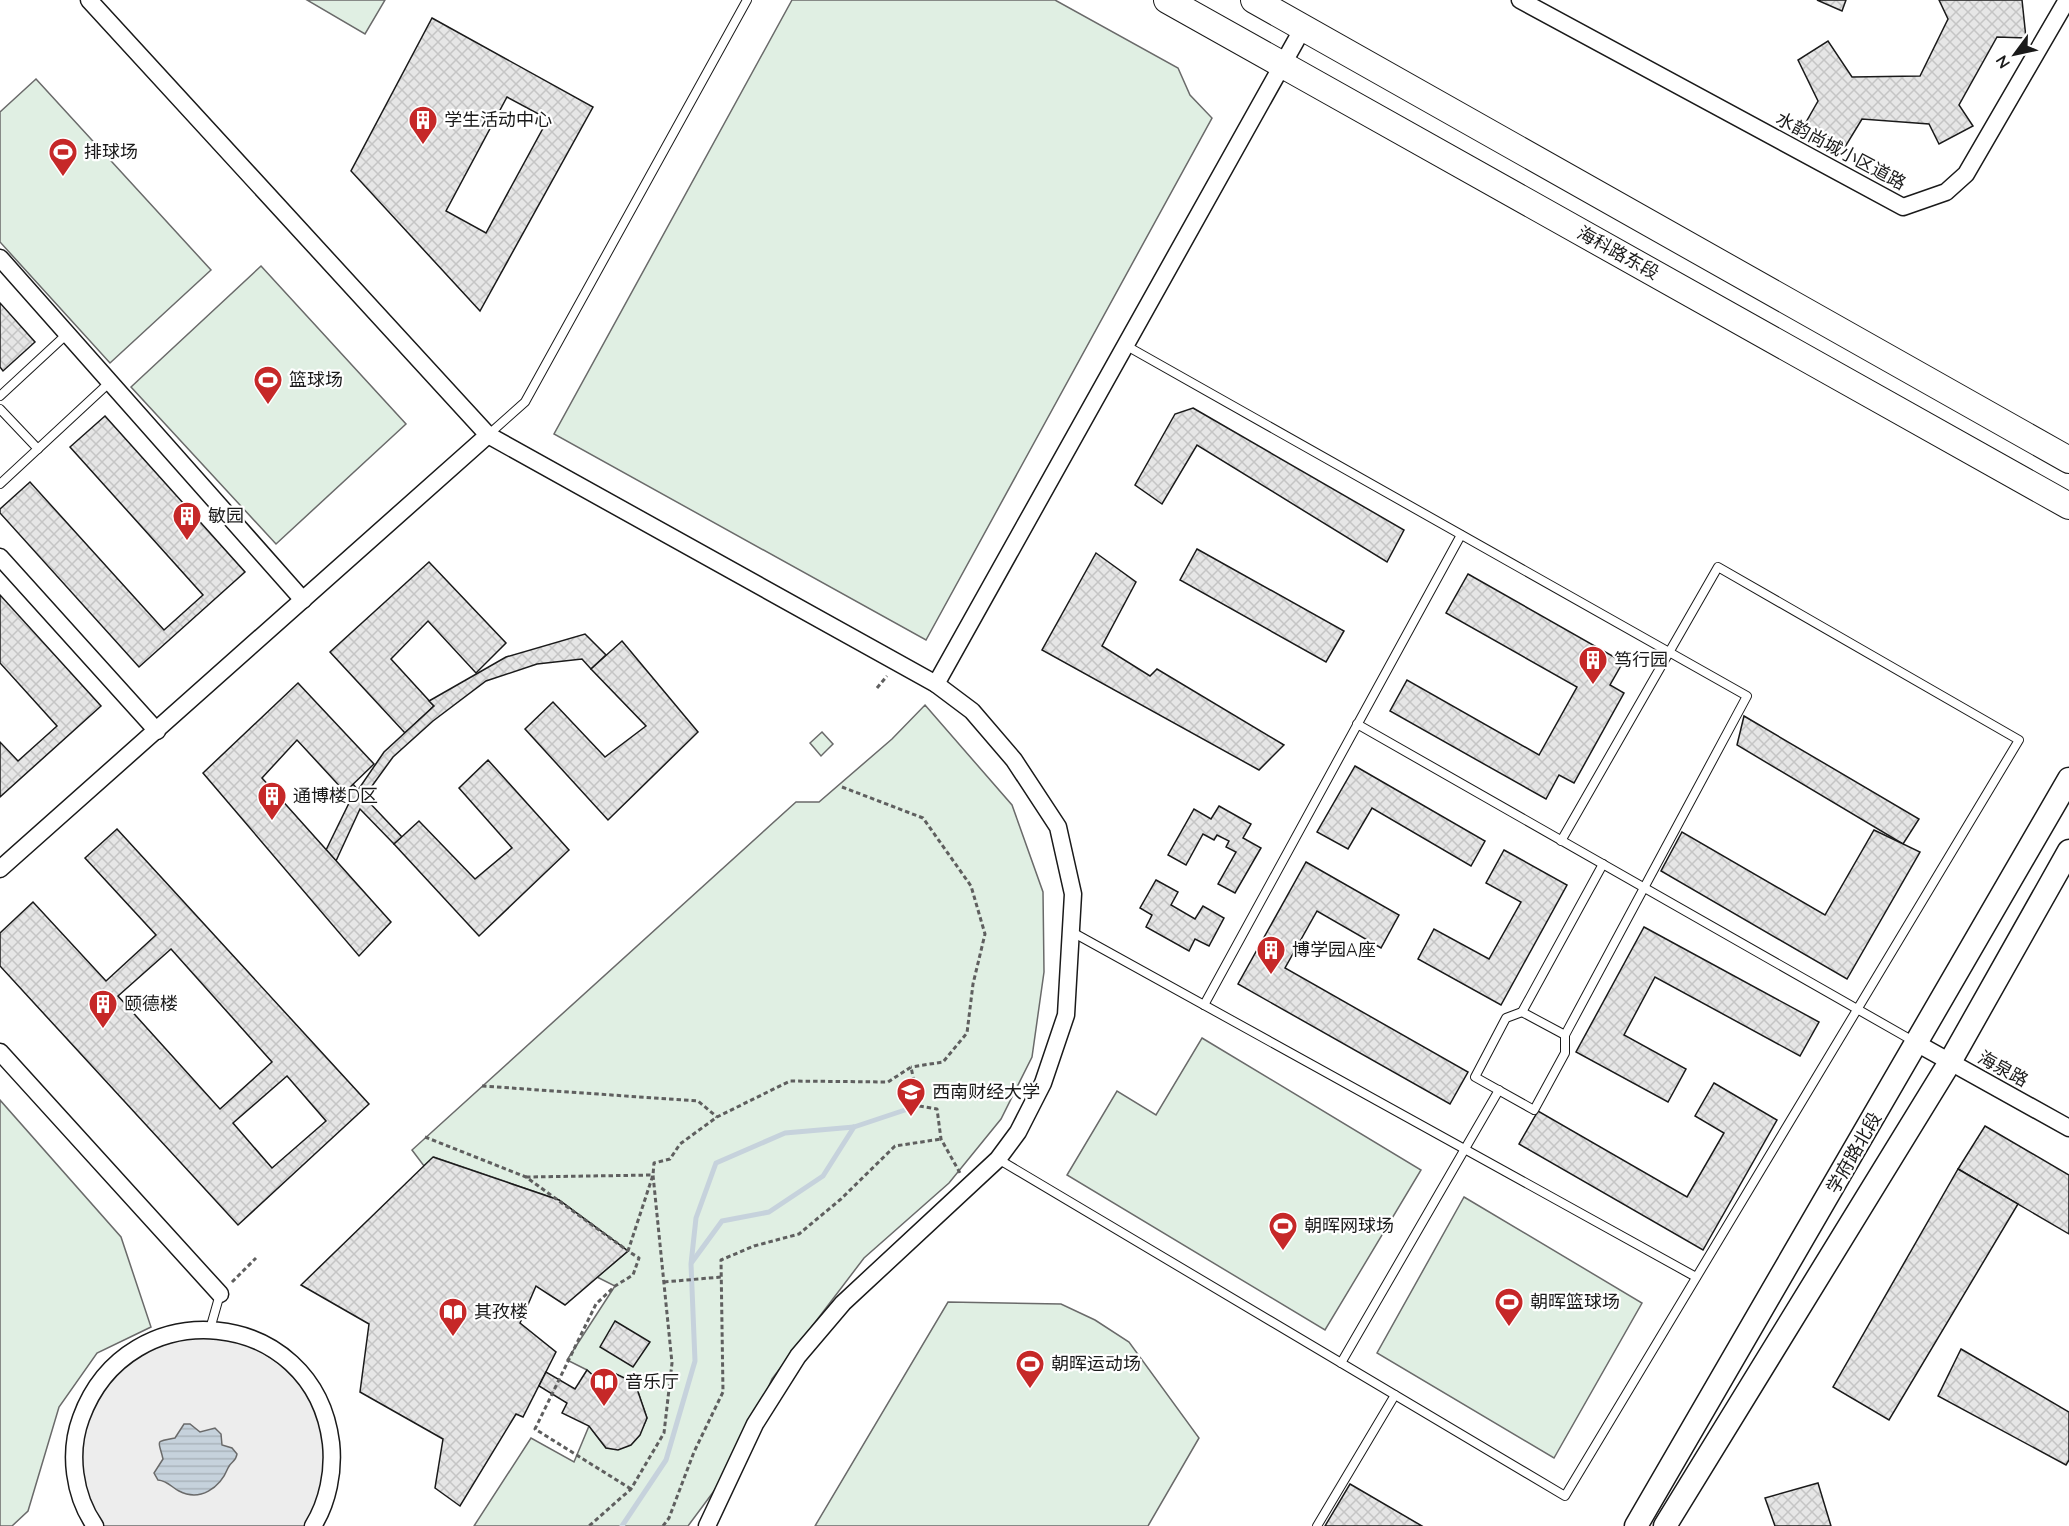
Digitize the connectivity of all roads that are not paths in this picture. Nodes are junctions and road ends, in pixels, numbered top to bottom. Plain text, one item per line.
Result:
1 (89, 0) edge
2 (747, 0) edge
3 (1167, 0) edge
4 (1254, 0) edge
5 (1520, 0) edge
6 (2067, 0) edge
7 (1303, 28) junction
8 (1282, 65) junction
9 (0, 258) edge
10 (67, 334) junction
11 (1125, 344) junction
12 (110, 382) junction
13 (0, 396) edge
14 (0, 409) edge
15 (488, 435) junction
16 (38, 449) junction
17 (2069, 460) edge
18 (0, 484) edge
19 (2069, 506) edge
20 (1461, 535) junction
21 (0, 557) edge
22 (303, 600) junction
23 (1669, 652) junction
24 (936, 684) junction
25 (1358, 724) junction
26 (157, 730) junction
27 (2069, 779) edge
28 (1562, 841) junction
29 (2069, 851) edge
30 (1603, 864) junction
31 (0, 869) edge
32 (1644, 888) junction
33 (1072, 933) junction
34 (1204, 1005) junction
35 (1857, 1009) junction
36 (1522, 1012) junction
37 (1565, 1035) junction
38 (1918, 1044) junction
39 (0, 1052) edge
40 (1950, 1062) junction
41 (1499, 1090) junction
42 (2069, 1128) edge
43 (1465, 1150) junction
44 (998, 1159) junction
45 (1696, 1277) junction
46 (220, 1294) joint
47 (210, 1329) junction
48 (1341, 1363) junction
49 (1395, 1395) junction
50 (318, 1524) edge
51 (95, 1526) edge
52 (707, 1526) edge
53 (1317, 1526) edge
54 (1636, 1526) edge
55 (1665, 1526) edge

1 - 15 street
2 - 15 lane
3 - 8 main road, 海科路东段
4 - 7 main road
5 - 6 street, 水韵尚城小区道路
7 - 8 street
7 - 17 main road
8 - 11 street
8 - 19 main road, 海科路东段
9 - 10 street
10 - 12 street
10 - 13 lane
11 - 20 lane
11 - 24 street
12 - 16 lane
12 - 22 street
14 - 16 lane
15 - 22 street
15 - 24 street
16 - 18 lane
20 - 23 lane
20 - 25 lane
21 - 26 street
22 - 26 street
23 - 28 lane
23 - 32 lane
23 - 35 lane
24 - 33 street
25 - 28 lane
25 - 34 lane
26 - 31 street
27 - 38 main road, 学府路北段
28 - 30 lane
29 - 40 main road, 学府路北段
30 - 32 lane
30 - 36 lane
32 - 35 lane
32 - 37 lane
33 - 34 lane
33 - 44 street
34 - 43 lane
35 - 38 lane
35 - 45 lane
36 - 37 lane
36 - 41 lane
37 - 41 lane
38 - 40 street, 海泉路
38 - 54 main road, 学府路北段
39 - 46 street
40 - 42 street, 海泉路
40 - 55 main road, 学府路北段
41 - 43 lane
43 - 45 lane
43 - 48 lane
44 - 48 lane
44 - 52 street
45 - 49 lane
46 - 47 lane
47 - 50 street
47 - 51 street
48 - 49 lane
49 - 53 lane

